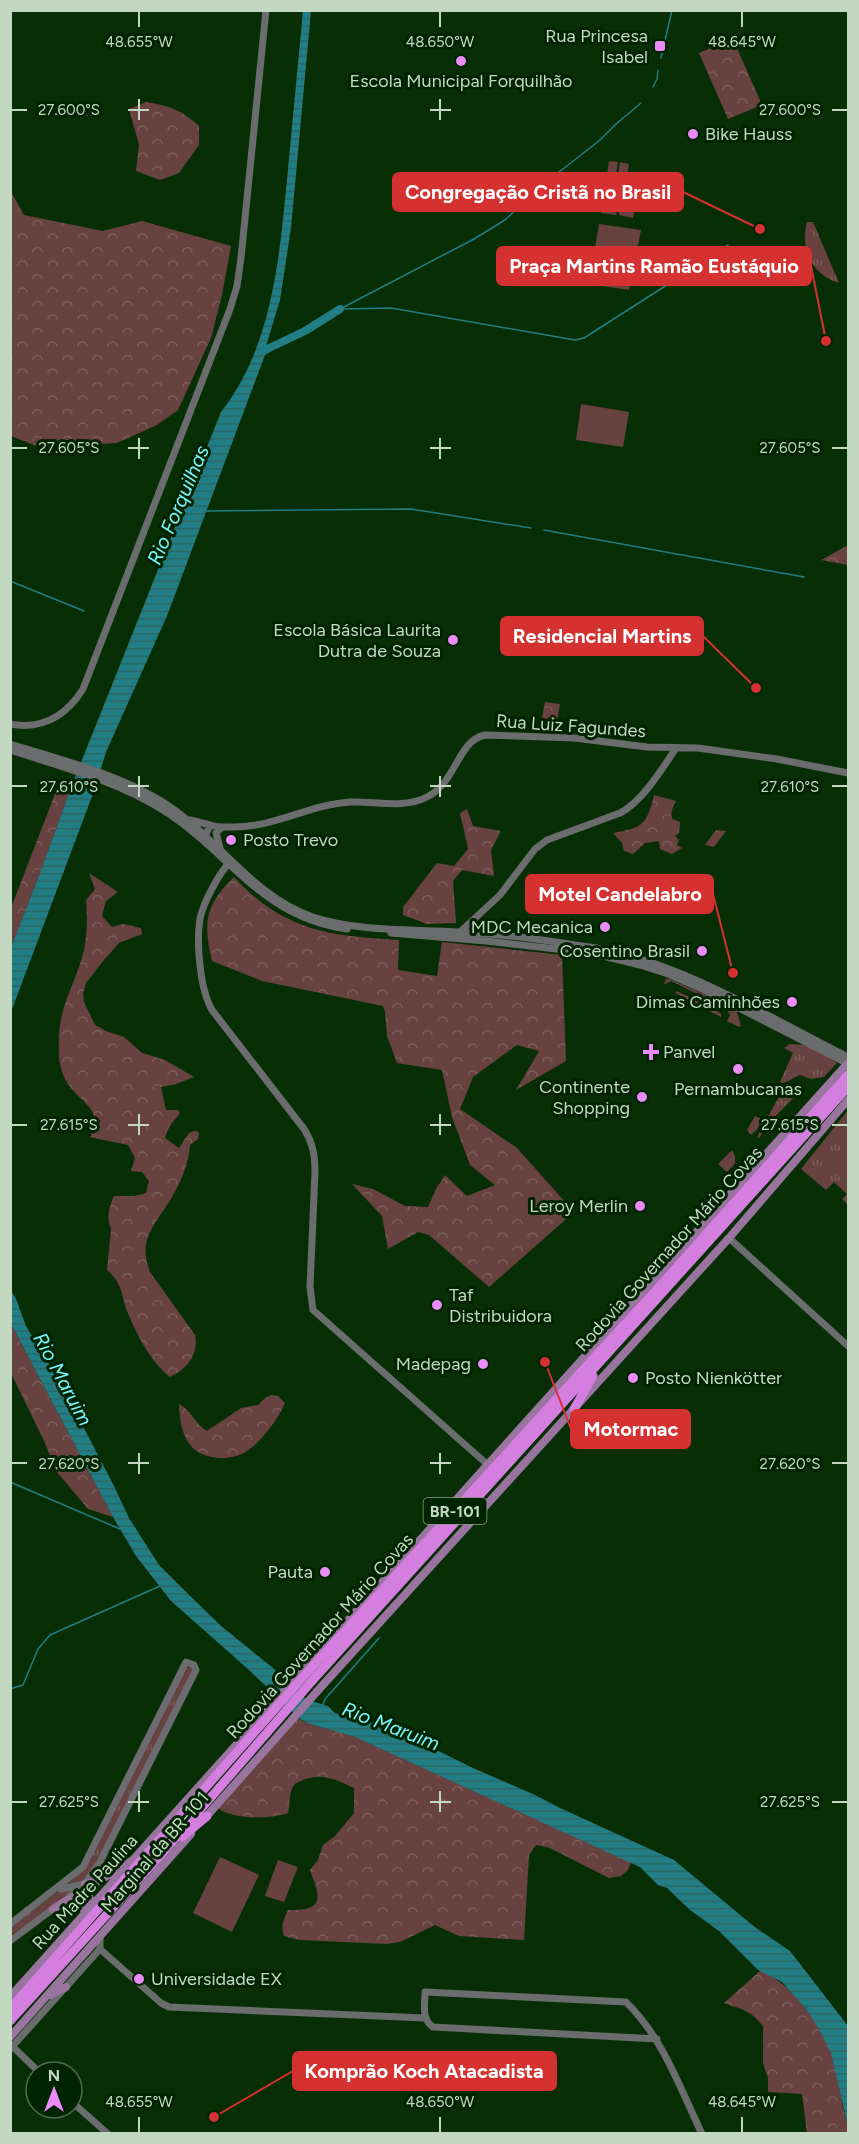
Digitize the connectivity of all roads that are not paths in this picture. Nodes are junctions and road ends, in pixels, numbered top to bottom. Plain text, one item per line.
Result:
1 (266, 10) edge
2 (10, 724) edge
3 (10, 744) edge
4 (676, 748) junction
5 (10, 750) edge
6 (69, 766) junction
7 (849, 772) edge
8 (109, 781) junction
9 (184, 817) junction
10 (216, 828) junction
11 (204, 838) junction
12 (223, 853) junction
13 (229, 862) junction
14 (460, 932) junction
15 (849, 1057) edge
16 (848, 1063) edge
17 (849, 1075) edge
18 (849, 1087) edge
19 (849, 1100) edge
20 (771, 1149) junction
21 (785, 1152) junction
22 (774, 1165) junction
23 (790, 1166) junction
24 (729, 1238) junction
25 (604, 1345) junction
26 (849, 1346) edge
27 (599, 1363) junction
28 (567, 1378) junction
29 (574, 1409) junction
30 (488, 1465) junction
31 (305, 1677) junction
32 (278, 1707) junction
33 (179, 1809) joint
34 (207, 1815) junction
35 (143, 1855) junction
36 (160, 1856) junction
37 (100, 1862) junction
38 (116, 1870) junction
39 (85, 1884) junction
40 (50, 1894) junction
41 (53, 1909) junction
42 (10, 1924) edge
43 (68, 1933) junction
44 (100, 1936) junction
45 (10, 1941) edge
46 (100, 1949) junction
47 (66, 1987) junction
48 (11, 1997) edge
49 (45, 1999) junction
50 (10, 2009) edge
51 (425, 2018) junction
52 (10, 2020) edge
53 (12, 2034) edge
54 (657, 2039) junction
55 (11, 2048) edge
56 (25, 2060) edge
57 (84, 2112) edge
58 (108, 2133) edge
59 (702, 2133) edge

1 - 2 main road
3 - 6 main road
4 - 7 main road, Rua Luiz Fagundes
4 - 10 main road, Rua Luiz Fagundes
4 - 14 main road
5 - 6 main road
6 - 8 main road
8 - 9 main road
8 - 11 main road
9 - 10 main road
9 - 11 main road
10 - 11 main road
10 - 12 main road
11 - 12 main road
11 - 13 main road
12 - 13 main road
13 - 14 main road
13 - 16 main road
13 - 30 main road
14 - 15 main road
16 - 20 main road
17 - 21 highway, Rodovia Governador Mário Covas / BR-101
18 - 21 highway, Rodovia Governador Mário Covas / BR-101
19 - 23 main road, Marginal da BR-101
20 - 23 main road
20 - 28 main road
21 - 22 highway, Rodovia Governador Mário Covas / BR-101
22 - 25 highway, Rodovia Governador Mário Covas / BR-101
22 - 27 highway, Rodovia Governador Mário Covas / BR-101
23 - 24 main road, Marginal da BR-101
24 - 26 main road
24 - 29 main road, Marginal da BR-101
25 - 28 highway
25 - 31 highway, Rodovia Governador Mário Covas / BR-101
27 - 29 highway
27 - 31 highway, Rodovia Governador Mário Covas / BR-101
28 - 30 main road
29 - 34 main road, Marginal da BR-101
30 - 31 main road
31 - 32 highway, Rodovia Governador Mário Covas / BR-101
32 - 33 main road
32 - 35 highway, Rodovia Governador Mário Covas / BR-101
32 - 36 highway, Rodovia Governador Mário Covas / BR-101
33 - 35 highway
34 - 36 highway
34 - 44 main road, Marginal da BR-101
35 - 38 main road
35 - 43 main road, Rua Madre Paulina
35 - 50 highway, Rodovia Governador Mário Covas / BR-101
36 - 52 highway, Rodovia Governador Mário Covas / BR-101
37 - 38 main road
37 - 39 main road
37 - 40 main road
38 - 39 main road
39 - 40 main road
39 - 41 main road
40 - 42 main road
41 - 43 main road
41 - 45 main road
43 - 48 main road, Rua Madre Paulina
44 - 46 main road
44 - 49 main road, Marginal da BR-101
46 - 47 main road
46 - 51 main road
47 - 49 main road
47 - 55 main road
49 - 53 main road, Marginal da BR-101
51 - 54 main road
51 - 54 main road
54 - 59 main road
55 - 56 main road
57 - 58 main road

